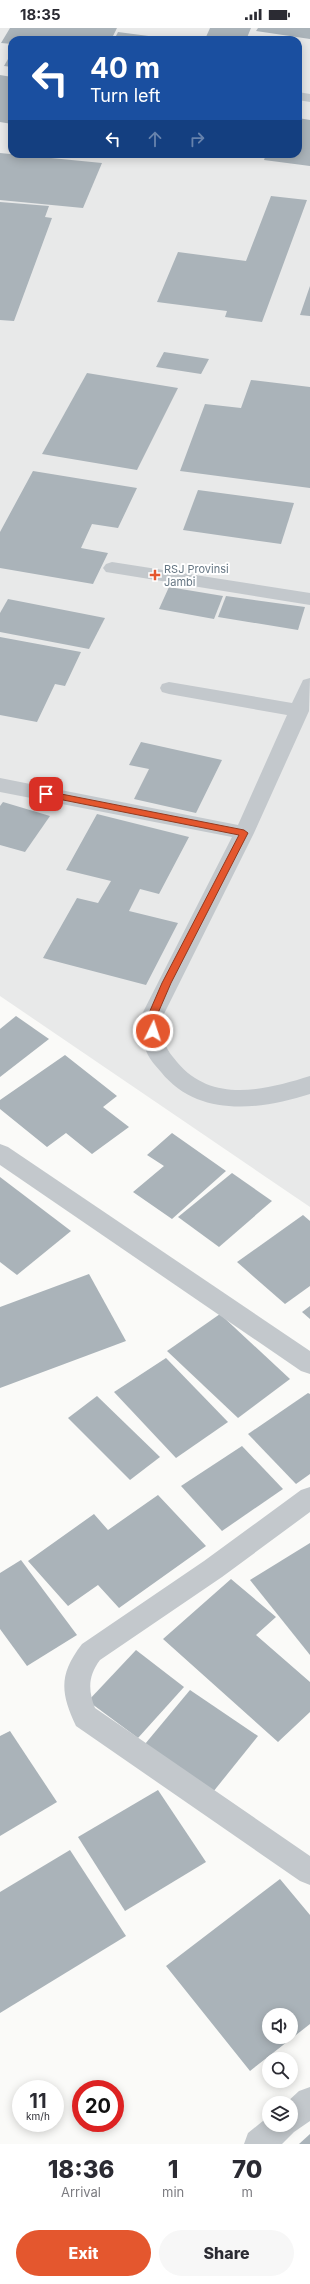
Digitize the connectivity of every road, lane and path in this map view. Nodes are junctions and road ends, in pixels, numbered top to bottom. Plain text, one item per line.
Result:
1 (112, 568) dead end
2 (310, 599) edge
3 (310, 684) edge
4 (169, 688) dead end
5 (299, 710) junction
6 (0, 785) edge
7 (244, 833) junction
8 (310, 1084) edge
9 (0, 1153) edge
10 (310, 1364) edge
11 (310, 1498) edge
12 (310, 1872) edge
13 (310, 2102) edge
14 (298, 2112) edge
15 (274, 2132) edge
16 (259, 2144) edge

1 - 2 street
3 - 5 street
4 - 5 street
5 - 7 street
6 - 7 street
7 - 8 street
9 - 10 street
11 - 12 street
13 - 14 street
15 - 16 street

